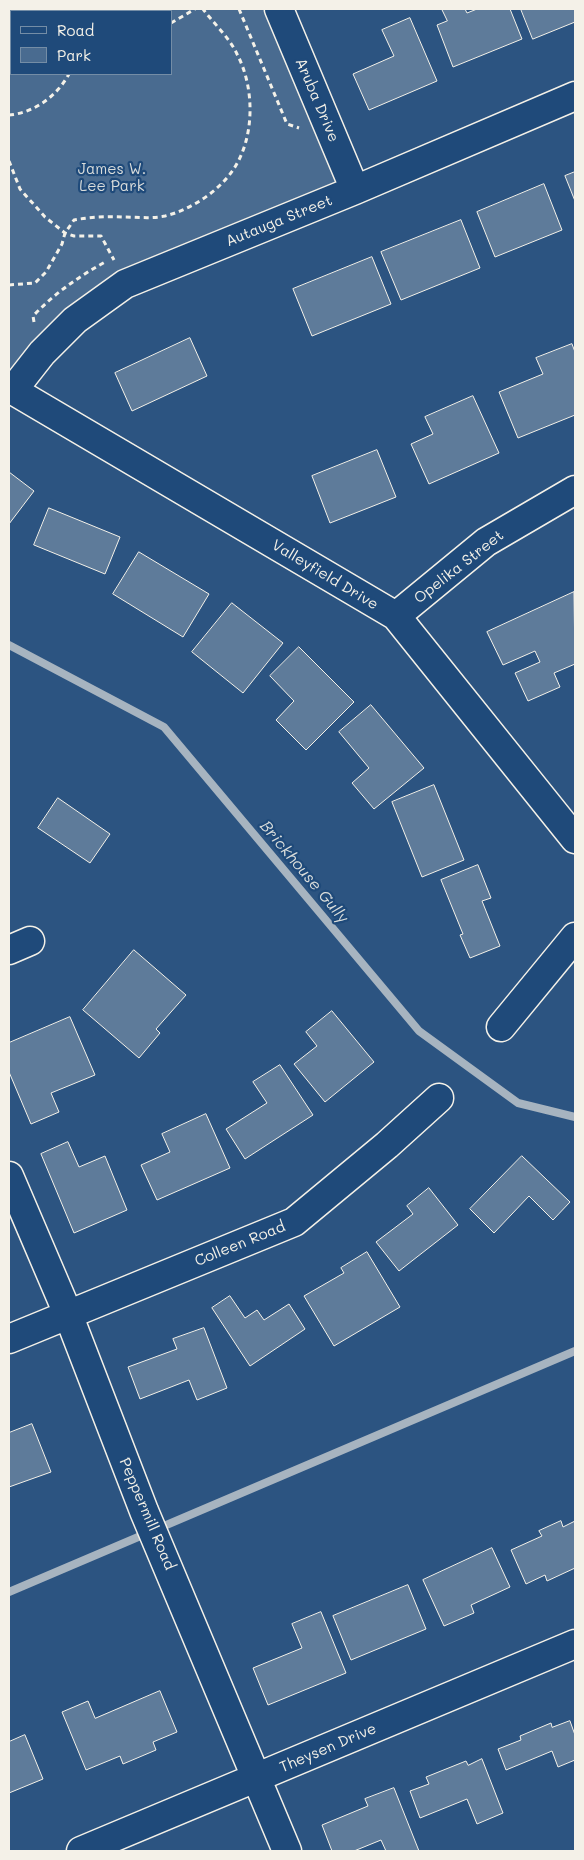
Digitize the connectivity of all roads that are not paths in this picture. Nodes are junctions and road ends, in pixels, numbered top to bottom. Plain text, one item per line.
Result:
1 (279, 9) edge
2 (575, 96) edge
3 (355, 190) junction
4 (11, 389) edge
5 (575, 490) edge
6 (396, 616) junction
7 (575, 839) edge
8 (575, 937) edge
9 (501, 1027) dead end
10 (439, 1098) dead end
11 (9, 1176) edge
12 (68, 1314) junction
13 (9, 1339) edge
14 (575, 1644) edge
15 (256, 1778) junction
16 (81, 1851) edge
17 (287, 1851) edge

1 - 3 street, Aruba Drive
2 - 3 street, Autauga Street
3 - 4 street, Autauga Street
4 - 6 street, Valleyfield Drive
5 - 6 street, Opelika Street
6 - 7 street, Valleyfield Drive
8 - 9 street
10 - 12 street, Colleen Road
11 - 12 street, Peppermill Road
12 - 13 street, Colleen Road
12 - 15 street, Peppermill Road
14 - 15 street, Theysen Drive
15 - 16 street, Theysen Drive
15 - 17 street, Peppermill Road

